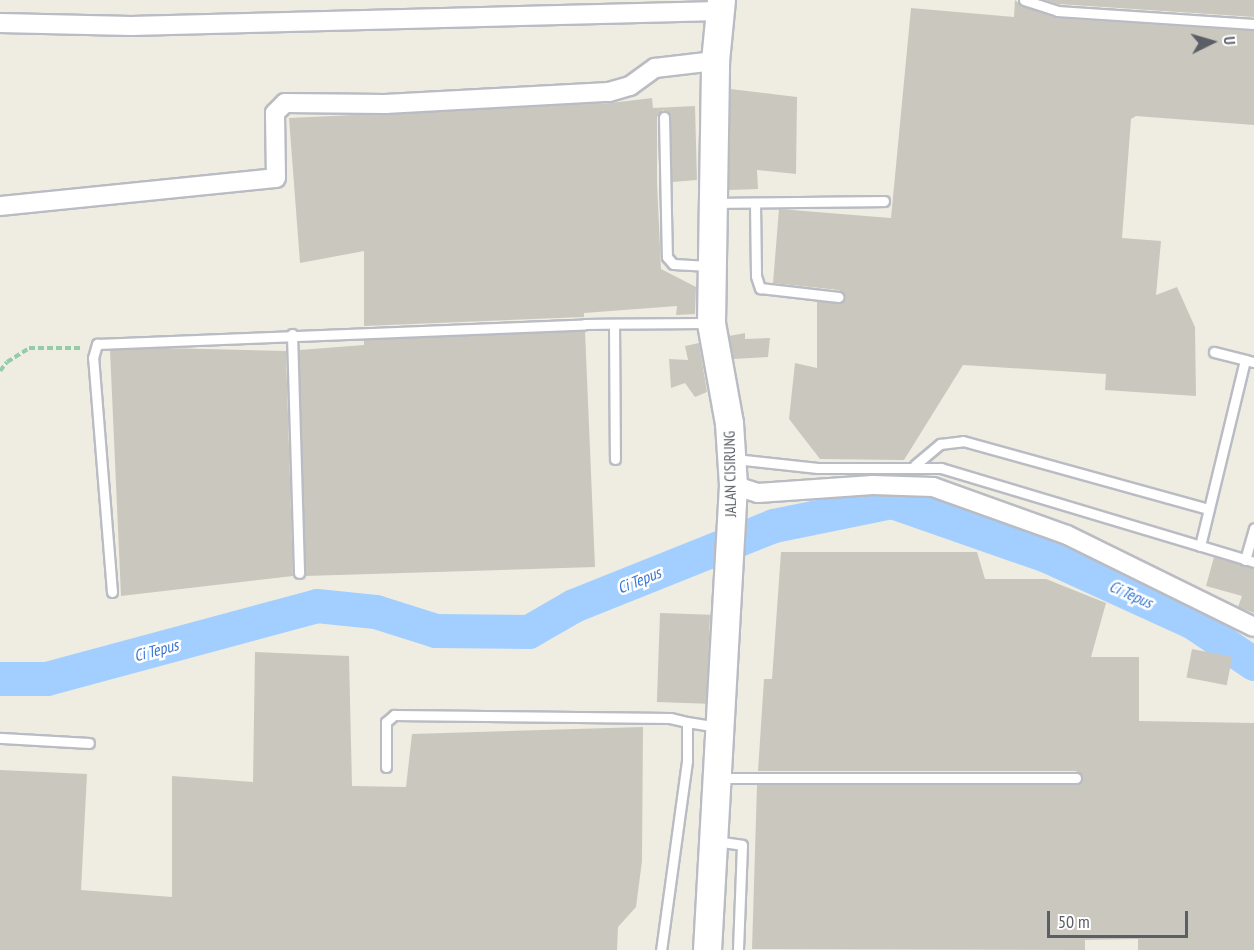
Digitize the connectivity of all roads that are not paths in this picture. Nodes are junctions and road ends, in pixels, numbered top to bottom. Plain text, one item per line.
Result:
1 (1024, 0) edge
2 (721, 6) edge
3 (0, 23) edge
4 (1254, 24) edge
5 (715, 61) junction
6 (664, 117) dead end
7 (884, 201) dead end
8 (754, 203) junction
9 (711, 204) junction
10 (0, 206) edge
11 (709, 266) junction
12 (838, 297) dead end
13 (711, 323) junction
14 (614, 324) junction
15 (292, 334) junction
16 (1214, 352) dead end
17 (1250, 361) edge
18 (615, 459) dead end
19 (915, 465) junction
20 (732, 484) junction
21 (1209, 509) junction
22 (1254, 528) edge
23 (1200, 546) junction
24 (1250, 561) edge
25 (299, 573) dead end
26 (112, 592) dead end
27 (1254, 627) edge
28 (687, 722) junction
29 (720, 728) junction
30 (0, 738) edge
31 (89, 743) dead end
32 (386, 767) dead end
33 (719, 778) junction
34 (1076, 778) dead end
35 (715, 841) junction
36 (661, 950) edge
37 (707, 950) edge
38 (738, 950) edge

1 - 4 lane
2 - 3 street
2 - 5 main road, JALAN CISIRUNG
5 - 9 main road, JALAN CISIRUNG
5 - 10 street
6 - 11 lane
7 - 8 lane
8 - 9 lane
8 - 12 lane
9 - 11 main road, JALAN CISIRUNG
11 - 13 main road, JALAN CISIRUNG
13 - 14 lane
13 - 20 main road, JALAN CISIRUNG
14 - 15 lane
14 - 18 lane
15 - 25 lane
15 - 26 lane
16 - 17 lane
17 - 21 lane
19 - 20 lane
19 - 21 lane
19 - 23 lane
20 - 27 street
20 - 29 main road, JALAN CISIRUNG
21 - 23 lane
22 - 24 lane
23 - 24 lane
28 - 29 lane
28 - 32 lane
28 - 36 lane
29 - 33 main road, JALAN CISIRUNG
30 - 31 lane
33 - 34 lane
33 - 35 main road, JALAN CISIRUNG
35 - 37 main road, JALAN CISIRUNG
35 - 38 lane

